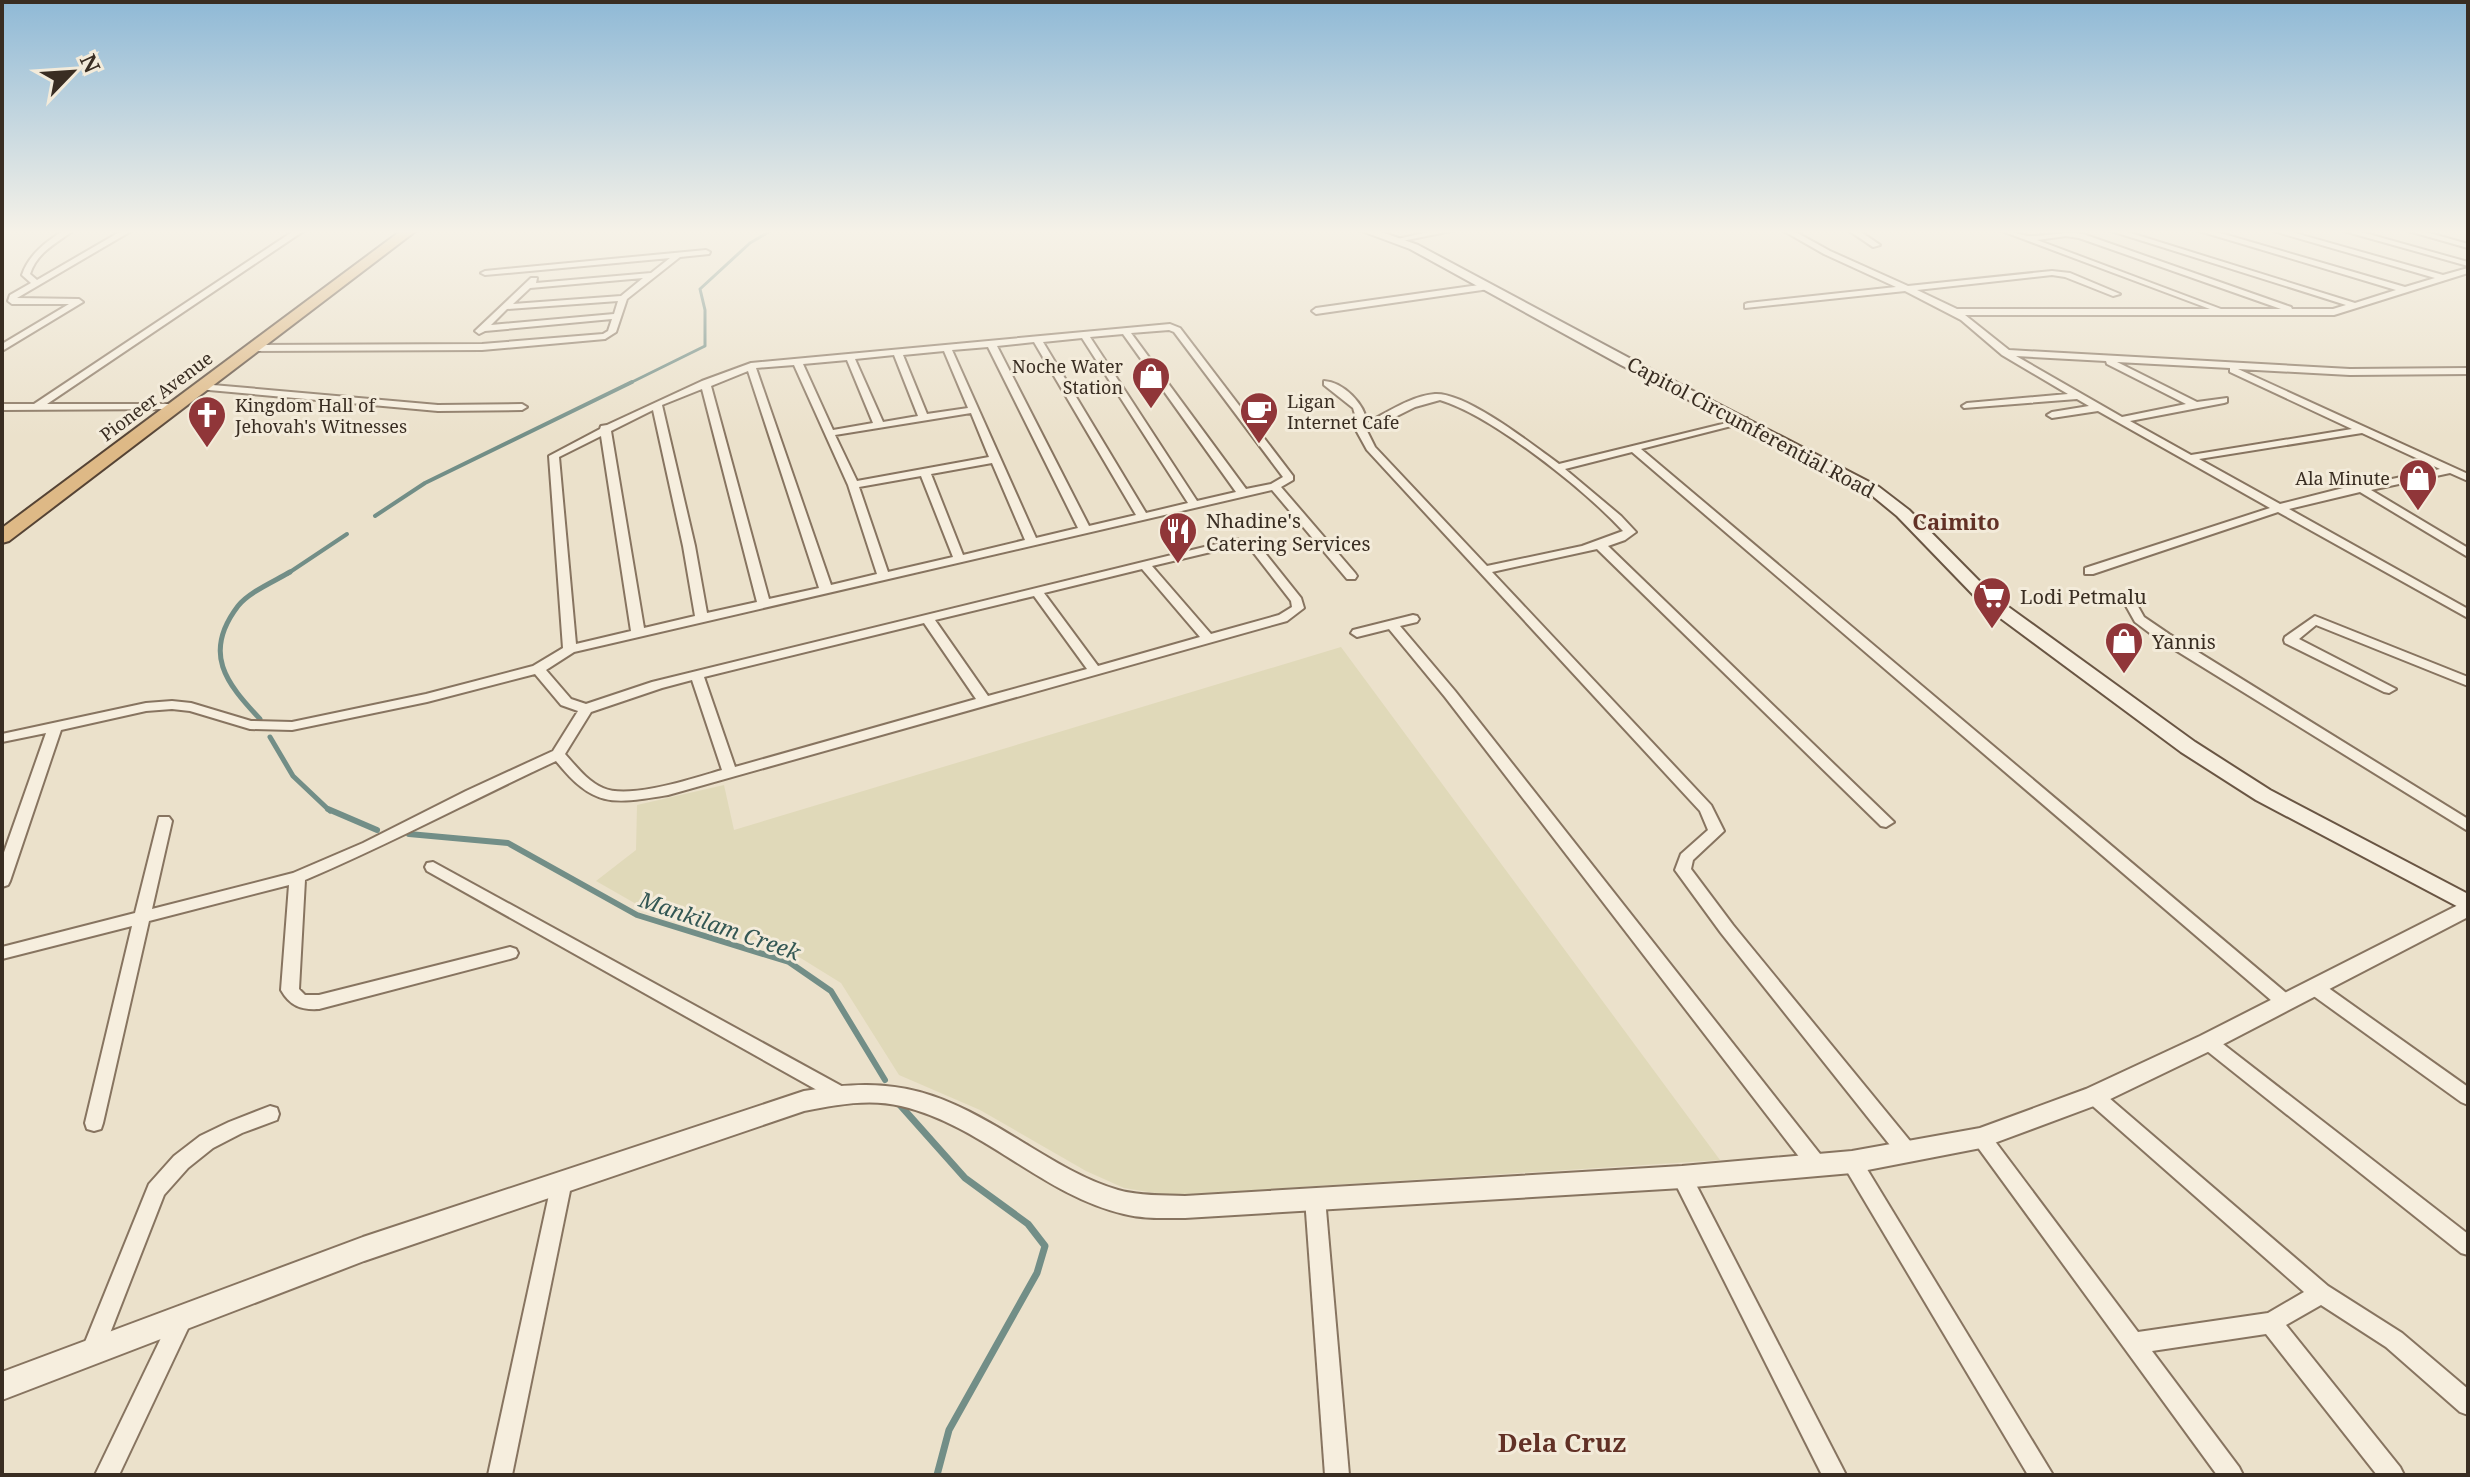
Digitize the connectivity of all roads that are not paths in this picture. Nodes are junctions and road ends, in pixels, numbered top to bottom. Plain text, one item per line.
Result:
1 (623, 298) edge
2 (13, 299) edge
3 (198, 299) edge
4 (318, 299) edge
5 (513, 299) edge
6 (611, 299) edge
7 (1402, 299) edge
8 (1508, 299) edge
9 (1824, 299) edge
10 (1927, 299) edge
11 (2189, 299) edge
12 (2260, 299) edge
13 (2334, 299) edge
14 (2377, 299) edge
15 (1748, 306) dead end
16 (2357, 306) junction
17 (504, 307) junction
18 (1316, 311) dead end
19 (1955, 312) junction
20 (2228, 313) junction
21 (2300, 313) junction
22 (618, 316) junction
23 (483, 328) junction
24 (1125, 331) junction
25 (1084, 334) junction
26 (1037, 339) junction
27 (991, 343) junction
28 (462, 346) junction
29 (2, 348) edge
30 (252, 348) junction
31 (947, 348) junction
32 (897, 352) junction
33 (2004, 353) junction
34 (850, 357) junction
35 (2104, 359) junction
36 (797, 362) junction
37 (751, 366) junction
38 (2225, 366) junction
39 (2468, 371) edge
40 (705, 383) junction
41 (1327, 383) dead end
42 (201, 387) junction
43 (2078, 396) junction
44 (2224, 400) dead end
45 (657, 404) junction
46 (2195, 405) junction
47 (1967, 406) dead end
48 (2, 407) edge
49 (36, 407) junction
50 (175, 407) junction
51 (522, 407) dead end
52 (2097, 408) junction
53 (972, 410) junction
54 (2052, 415) dead end
55 (924, 418) junction
56 (1743, 420) junction
57 (2120, 420) junction
58 (879, 425) junction
59 (605, 428) junction
60 (1361, 430) junction
61 (2362, 430) junction
62 (831, 433) junction
63 (1636, 450) junction
64 (2189, 458) junction
65 (995, 459) junction
66 (1557, 468) junction
67 (2451, 470) junction
68 (925, 472) junction
69 (2468, 478) edge
70 (853, 485) junction
71 (1275, 486) junction
72 (2359, 487) junction
73 (1243, 493) junction
74 (1194, 504) junction
75 (2280, 507) junction
76 (1142, 516) junction
77 (10, 526) edge
78 (1085, 530) junction
79 (2, 537) edge
80 (1032, 542) junction
81 (1599, 544) junction
82 (2468, 553) edge
83 (959, 558) junction
84 (1144, 564) junction
85 (1482, 570) junction
86 (2089, 571) dead end
87 (883, 575) junction
88 (1351, 576) dead end
89 (826, 589) junction
90 (1036, 590) junction
91 (2127, 597) dead end
92 (764, 604) junction
93 (2468, 614) edge
94 (926, 617) junction
95 (702, 618) junction
96 (1413, 619) dead end
97 (1392, 624) junction
98 (638, 633) junction
99 (1357, 633) dead end
100 (1208, 639) junction
101 (570, 649) junction
102 (538, 669) junction
103 (1095, 671) junction
104 (697, 675) junction
105 (2468, 682) edge
106 (2389, 689) dead end
107 (985, 702) junction
108 (586, 709) junction
109 (55, 726) junction
110 (2, 738) edge
111 (558, 754) junction
112 (730, 773) junction
113 (164, 821) dead end
114 (1886, 822) dead end
115 (2468, 826) edge
116 (433, 867) dead end
117 (297, 877) junction
118 (2, 881) edge
119 (2468, 906) edge
120 (144, 917) junction
121 (2, 953) edge
122 (510, 953) dead end
123 (2314, 987) junction
124 (2285, 1002) junction
125 (2208, 1042) junction
126 (840, 1094) junction
127 (2094, 1096) junction
128 (2468, 1097) edge
129 (270, 1114) dead end
130 (94, 1123) dead end
131 (1981, 1138) junction
132 (1908, 1153) junction
133 (1852, 1162) junction
134 (1817, 1165) junction
135 (1682, 1177) junction
136 (562, 1181) junction
137 (1315, 1198) junction
138 (2468, 1246) edge
139 (2321, 1293) junction
140 (182, 1318) junction
141 (2271, 1323) junction
142 (2135, 1343) junction
143 (92, 1352) junction
144 (2, 1386) edge
145 (2468, 1404) edge
146 (107, 1475) edge
147 (500, 1475) edge
148 (1337, 1475) edge
149 (1834, 1475) edge
150 (2041, 1475) edge
151 (2231, 1475) edge
152 (2392, 1475) edge

1 - 22 street
2 - 29 street
3 - 49 street
4 - 30 highway, Pioneer Avenue
5 - 17 street
6 - 17 street
7 - 18 street
8 - 56 main road, Capitol Circumferential Road
9 - 15 street
10 - 19 street
11 - 20 street
12 - 21 street
13 - 16 street
14 - 16 street
16 - 21 street
17 - 23 street
19 - 20 street
19 - 33 street
20 - 21 street
22 - 23 street
22 - 28 street
23 - 28 street
24 - 25 street
24 - 71 street
24 - 73 street
25 - 26 street
25 - 74 street
26 - 27 street
26 - 76 street
27 - 31 street
27 - 78 street
28 - 30 street
30 - 42 highway, Pioneer Avenue
31 - 32 street
31 - 53 street
32 - 34 street
32 - 55 street
33 - 35 street
33 - 43 street
34 - 36 street
34 - 58 street
35 - 38 street
35 - 46 street
36 - 37 street
36 - 62 street
37 - 40 street
37 - 89 street
38 - 39 street
38 - 61 street
40 - 45 street
40 - 92 street
41 - 60 street
42 - 50 highway, Pioneer Avenue
42 - 51 street
43 - 47 street
43 - 52 street
44 - 46 street
45 - 59 street
45 - 95 street
46 - 57 street
48 - 49 street
49 - 50 street
50 - 77 highway, Pioneer Avenue
52 - 54 street
52 - 57 street
53 - 55 street
53 - 65 street
55 - 58 street
56 - 63 street
56 - 119 main road, Capitol Circumferential Road
57 - 64 street
58 - 62 street
59 - 98 street
59 - 101 street
60 - 66 street
60 - 85 street
61 - 64 street
61 - 67 street
62 - 70 street
63 - 66 street
63 - 124 street
64 - 75 street
65 - 68 street
65 - 80 street
66 - 81 street
67 - 69 street
67 - 72 street
68 - 70 street
68 - 83 street
70 - 87 street
71 - 73 street
71 - 88 street
72 - 75 street
72 - 82 street
73 - 74 street
74 - 76 street
75 - 86 street
75 - 93 street
76 - 78 street
77 - 79 highway, Pioneer Avenue
78 - 80 street
80 - 83 street
81 - 85 street
81 - 114 street
83 - 87 street
84 - 90 street
84 - 100 street
84 - 100 street
85 - 132 street
87 - 89 street
89 - 92 street
90 - 94 street
90 - 103 street
91 - 115 street
92 - 95 street
94 - 104 street
94 - 107 street
95 - 98 street
96 - 97 street
97 - 99 street
97 - 134 street
98 - 101 street
100 - 103 street
101 - 102 street
102 - 108 street
102 - 109 street
103 - 107 street
104 - 108 street
104 - 112 street
105 - 106 street
107 - 112 street
108 - 111 street
109 - 110 street
109 - 118 street
111 - 112 street
111 - 117 street
113 - 120 street
116 - 126 street
117 - 120 street
117 - 122 street
119 - 123 street
120 - 121 street
120 - 130 street
123 - 124 street
123 - 128 street
124 - 125 street
125 - 127 street
125 - 138 street
126 - 136 street
126 - 137 street
127 - 131 street
127 - 139 street
129 - 143 street
131 - 132 street
131 - 142 street
132 - 133 street
133 - 134 street
133 - 150 street
134 - 135 street
135 - 137 street
135 - 149 street
136 - 140 street
136 - 147 street
137 - 148 street
139 - 141 street
139 - 145 street
140 - 143 street
140 - 146 street
141 - 142 street
141 - 152 street
142 - 151 street
143 - 144 street

